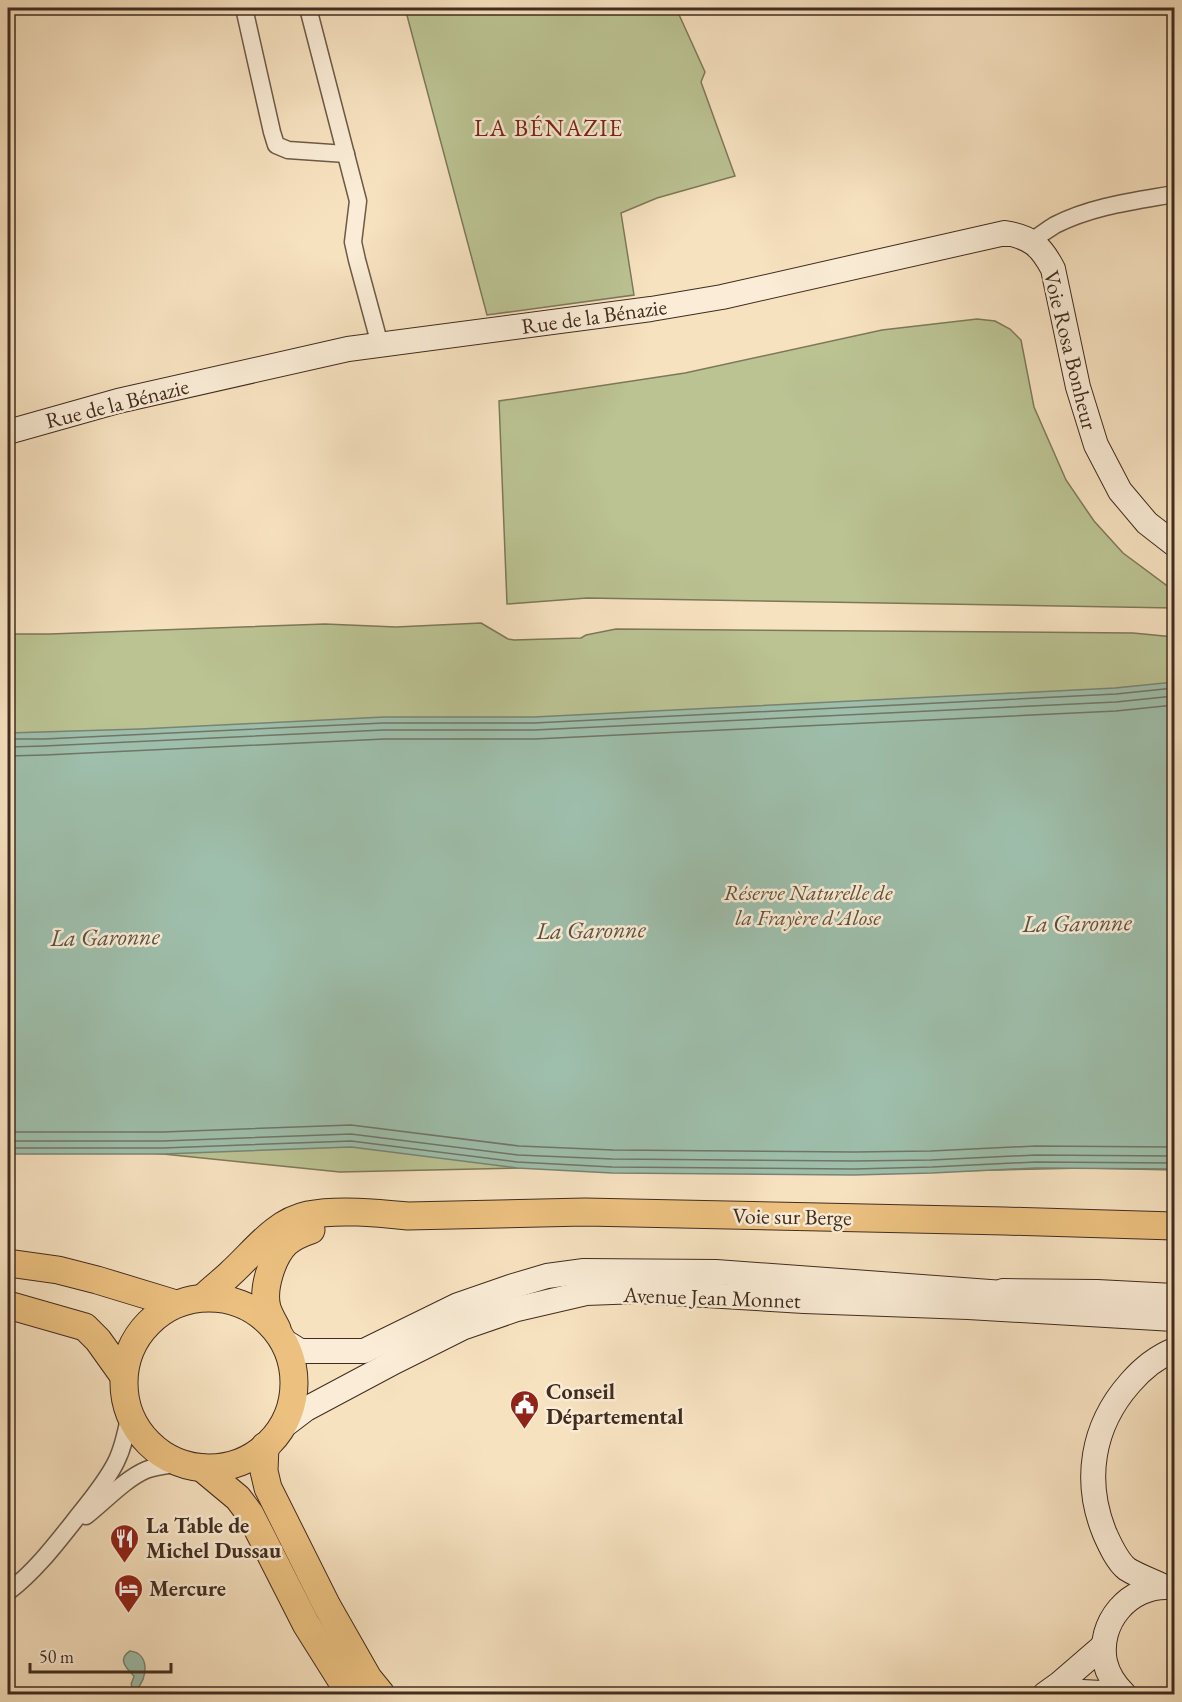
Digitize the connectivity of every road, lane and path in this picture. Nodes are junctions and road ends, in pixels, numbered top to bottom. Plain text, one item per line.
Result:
1 (244, 8) edge
2 (308, 8) edge
3 (346, 154) junction
4 (1174, 194) edge
5 (1031, 241) junction
6 (380, 345) junction
7 (8, 432) edge
8 (1174, 544) edge
9 (408, 1216) junction
10 (1174, 1226) edge
11 (8, 1263) edge
12 (985, 1291) junction
13 (1174, 1296) edge
14 (204, 1297) junction
15 (176, 1304) junction
16 (8, 1305) edge
17 (1174, 1308) edge
18 (1174, 1319) edge
19 (281, 1335) junction
20 (1174, 1350) edge
21 (123, 1375) junction
22 (129, 1418) junction
23 (273, 1437) junction
24 (193, 1465) junction
25 (62, 1536) junction
26 (1170, 1587) edge
27 (8, 1592) edge
28 (1104, 1646) junction
29 (1123, 1694) edge
30 (350, 1695) edge
31 (381, 1695) edge
32 (1045, 1695) edge
33 (1074, 1695) edge

1 - 3 street
2 - 3 street
3 - 6 street
4 - 5 street
5 - 6 main road, Rue de la Bénazie
5 - 8 main road, Voie Rosa Bonheur
6 - 7 main road, Rue de la Bénazie
9 - 10 main road, Voie sur Berge
9 - 14 main road
9 - 19 main road
11 - 15 main road
12 - 13 main road
12 - 17 main road, Avenue Jean Monnet
12 - 19 main road, Avenue Jean Monnet
14 - 15 main road
14 - 19 main road
15 - 21 main road
16 - 21 main road
18 - 23 main road, Avenue Jean Monnet
19 - 23 main road
20 - 26 main road
21 - 22 main road
22 - 24 main road
22 - 25 street
23 - 24 main road
23 - 31 main road
24 - 25 street
24 - 30 main road
25 - 27 street
26 - 28 main road
28 - 29 main road
28 - 32 main road
29 - 33 main road

